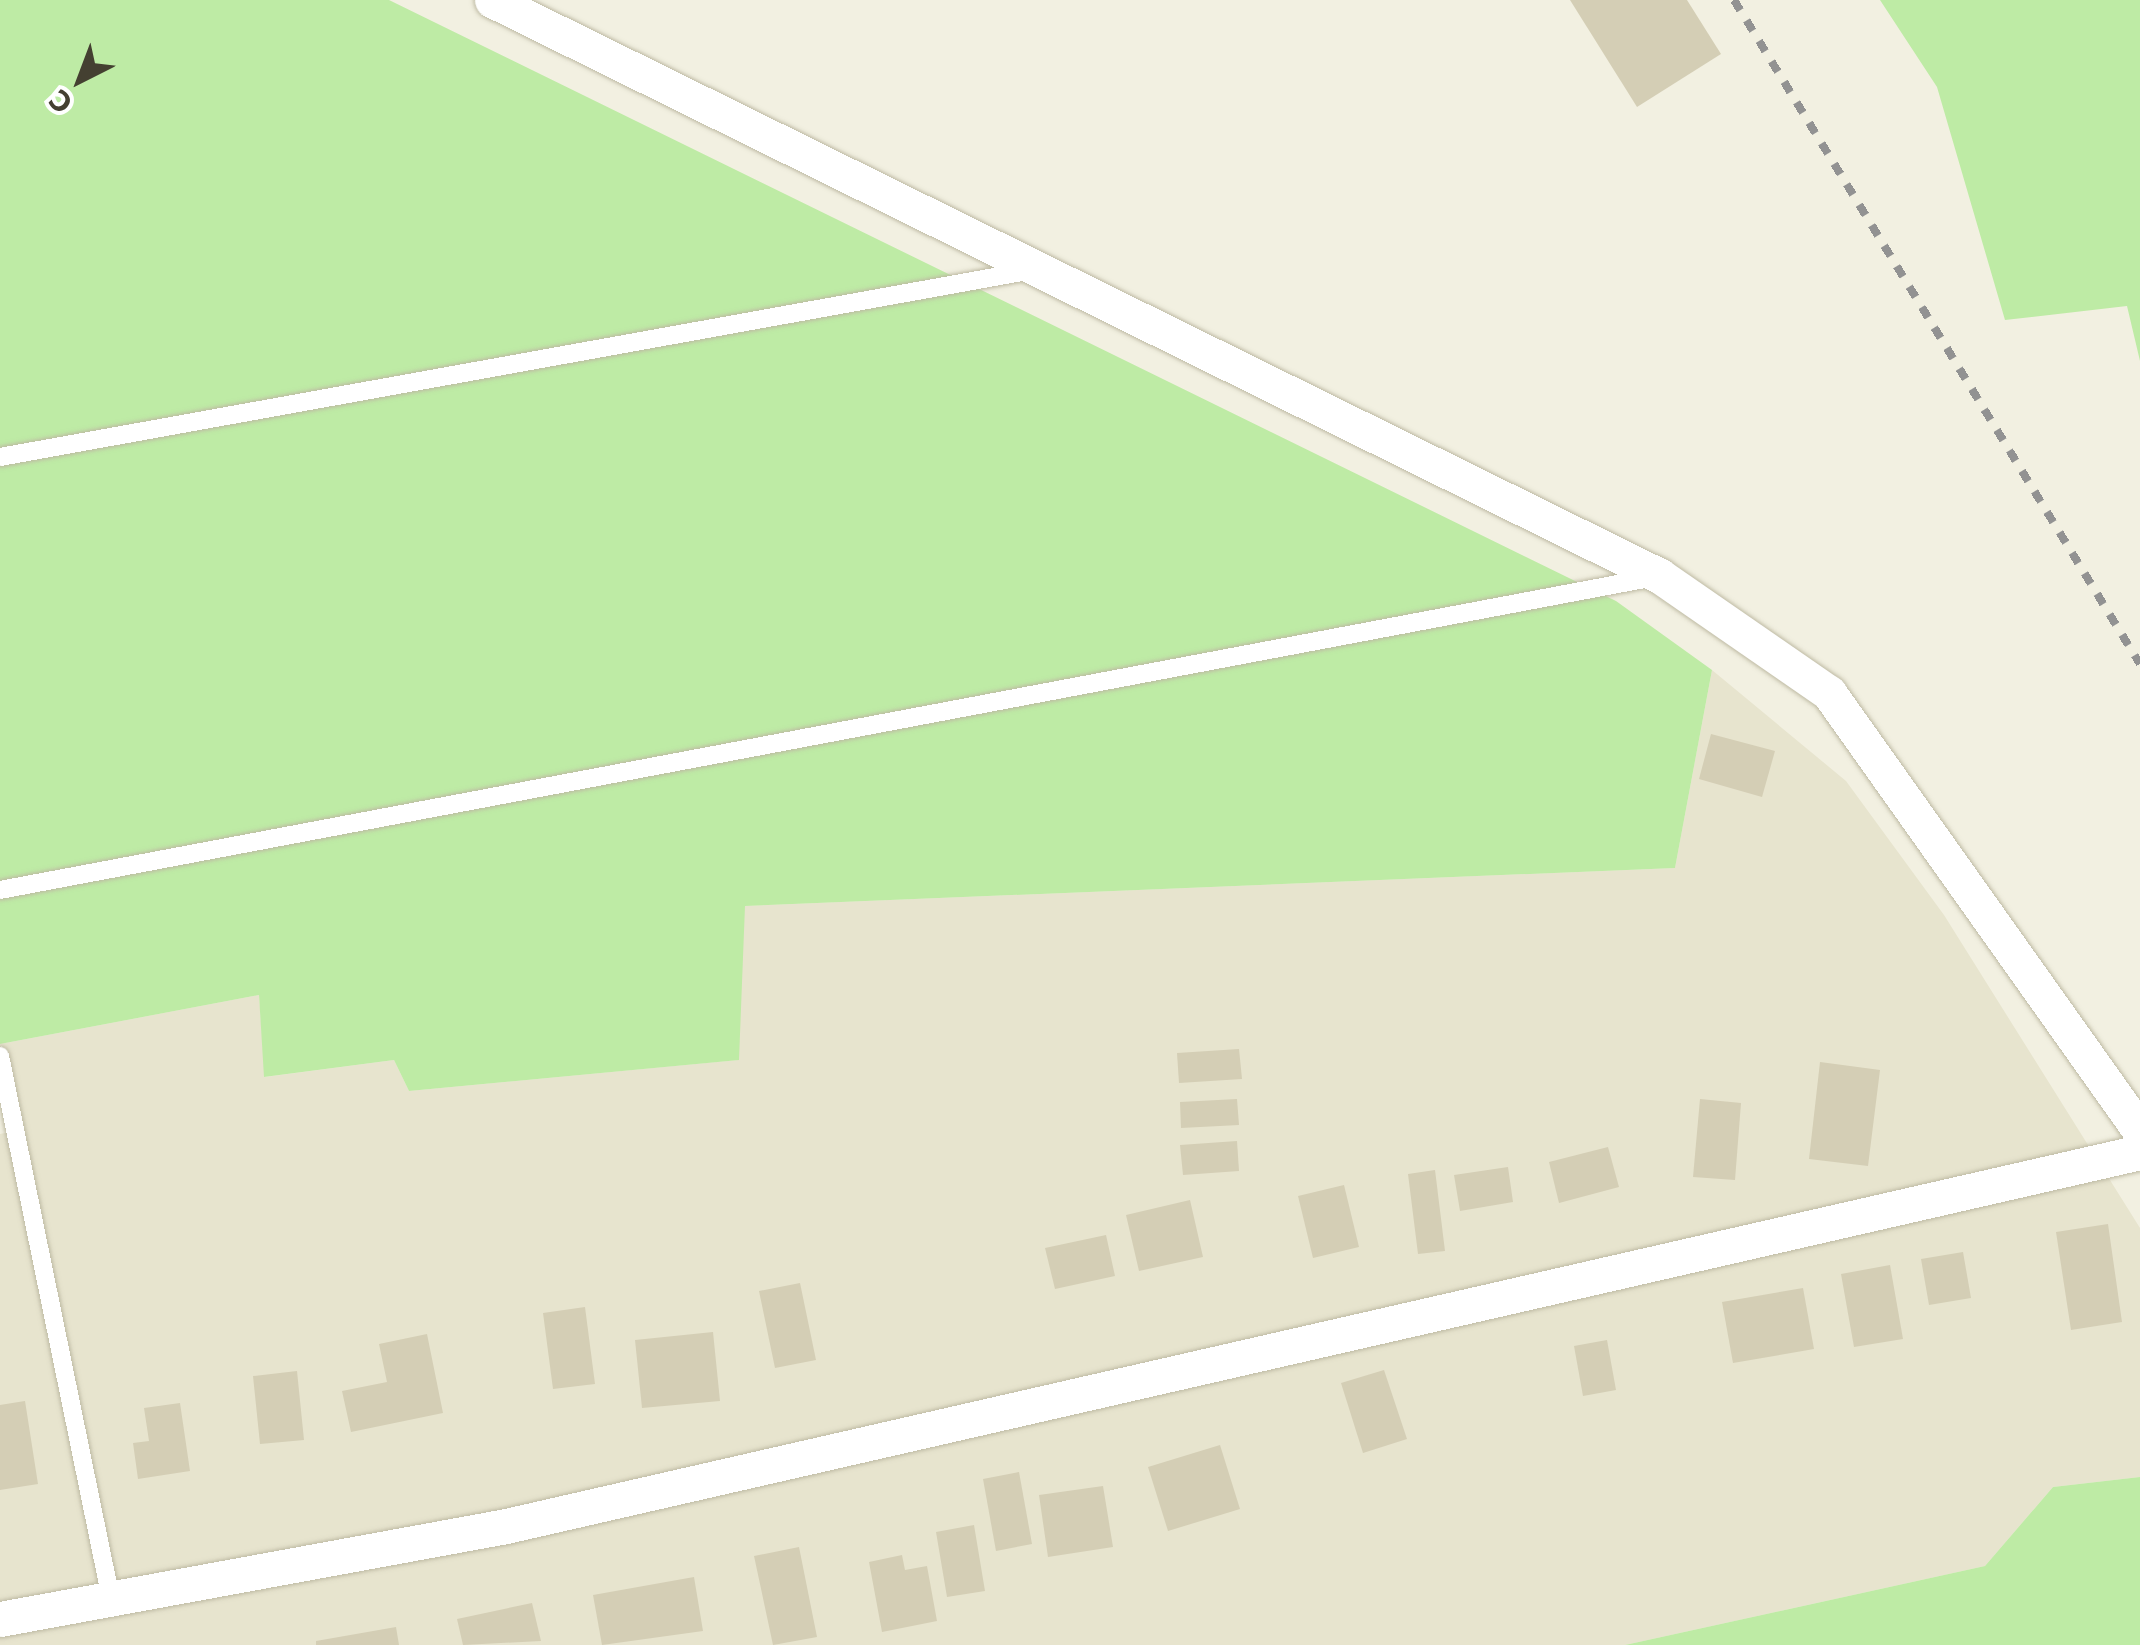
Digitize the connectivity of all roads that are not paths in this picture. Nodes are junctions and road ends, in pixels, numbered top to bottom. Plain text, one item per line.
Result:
1 (492, 0) edge
2 (1038, 269) junction
3 (0, 457) edge
4 (1660, 576) junction
5 (0, 890) edge
6 (0, 1056) edge
7 (2140, 1130) edge
8 (2140, 1152) edge
9 (111, 1599) junction
10 (0, 1619) edge

1 - 2 street
2 - 3 lane
2 - 4 street
4 - 5 lane
4 - 7 street
6 - 9 lane
8 - 9 street
9 - 10 street

